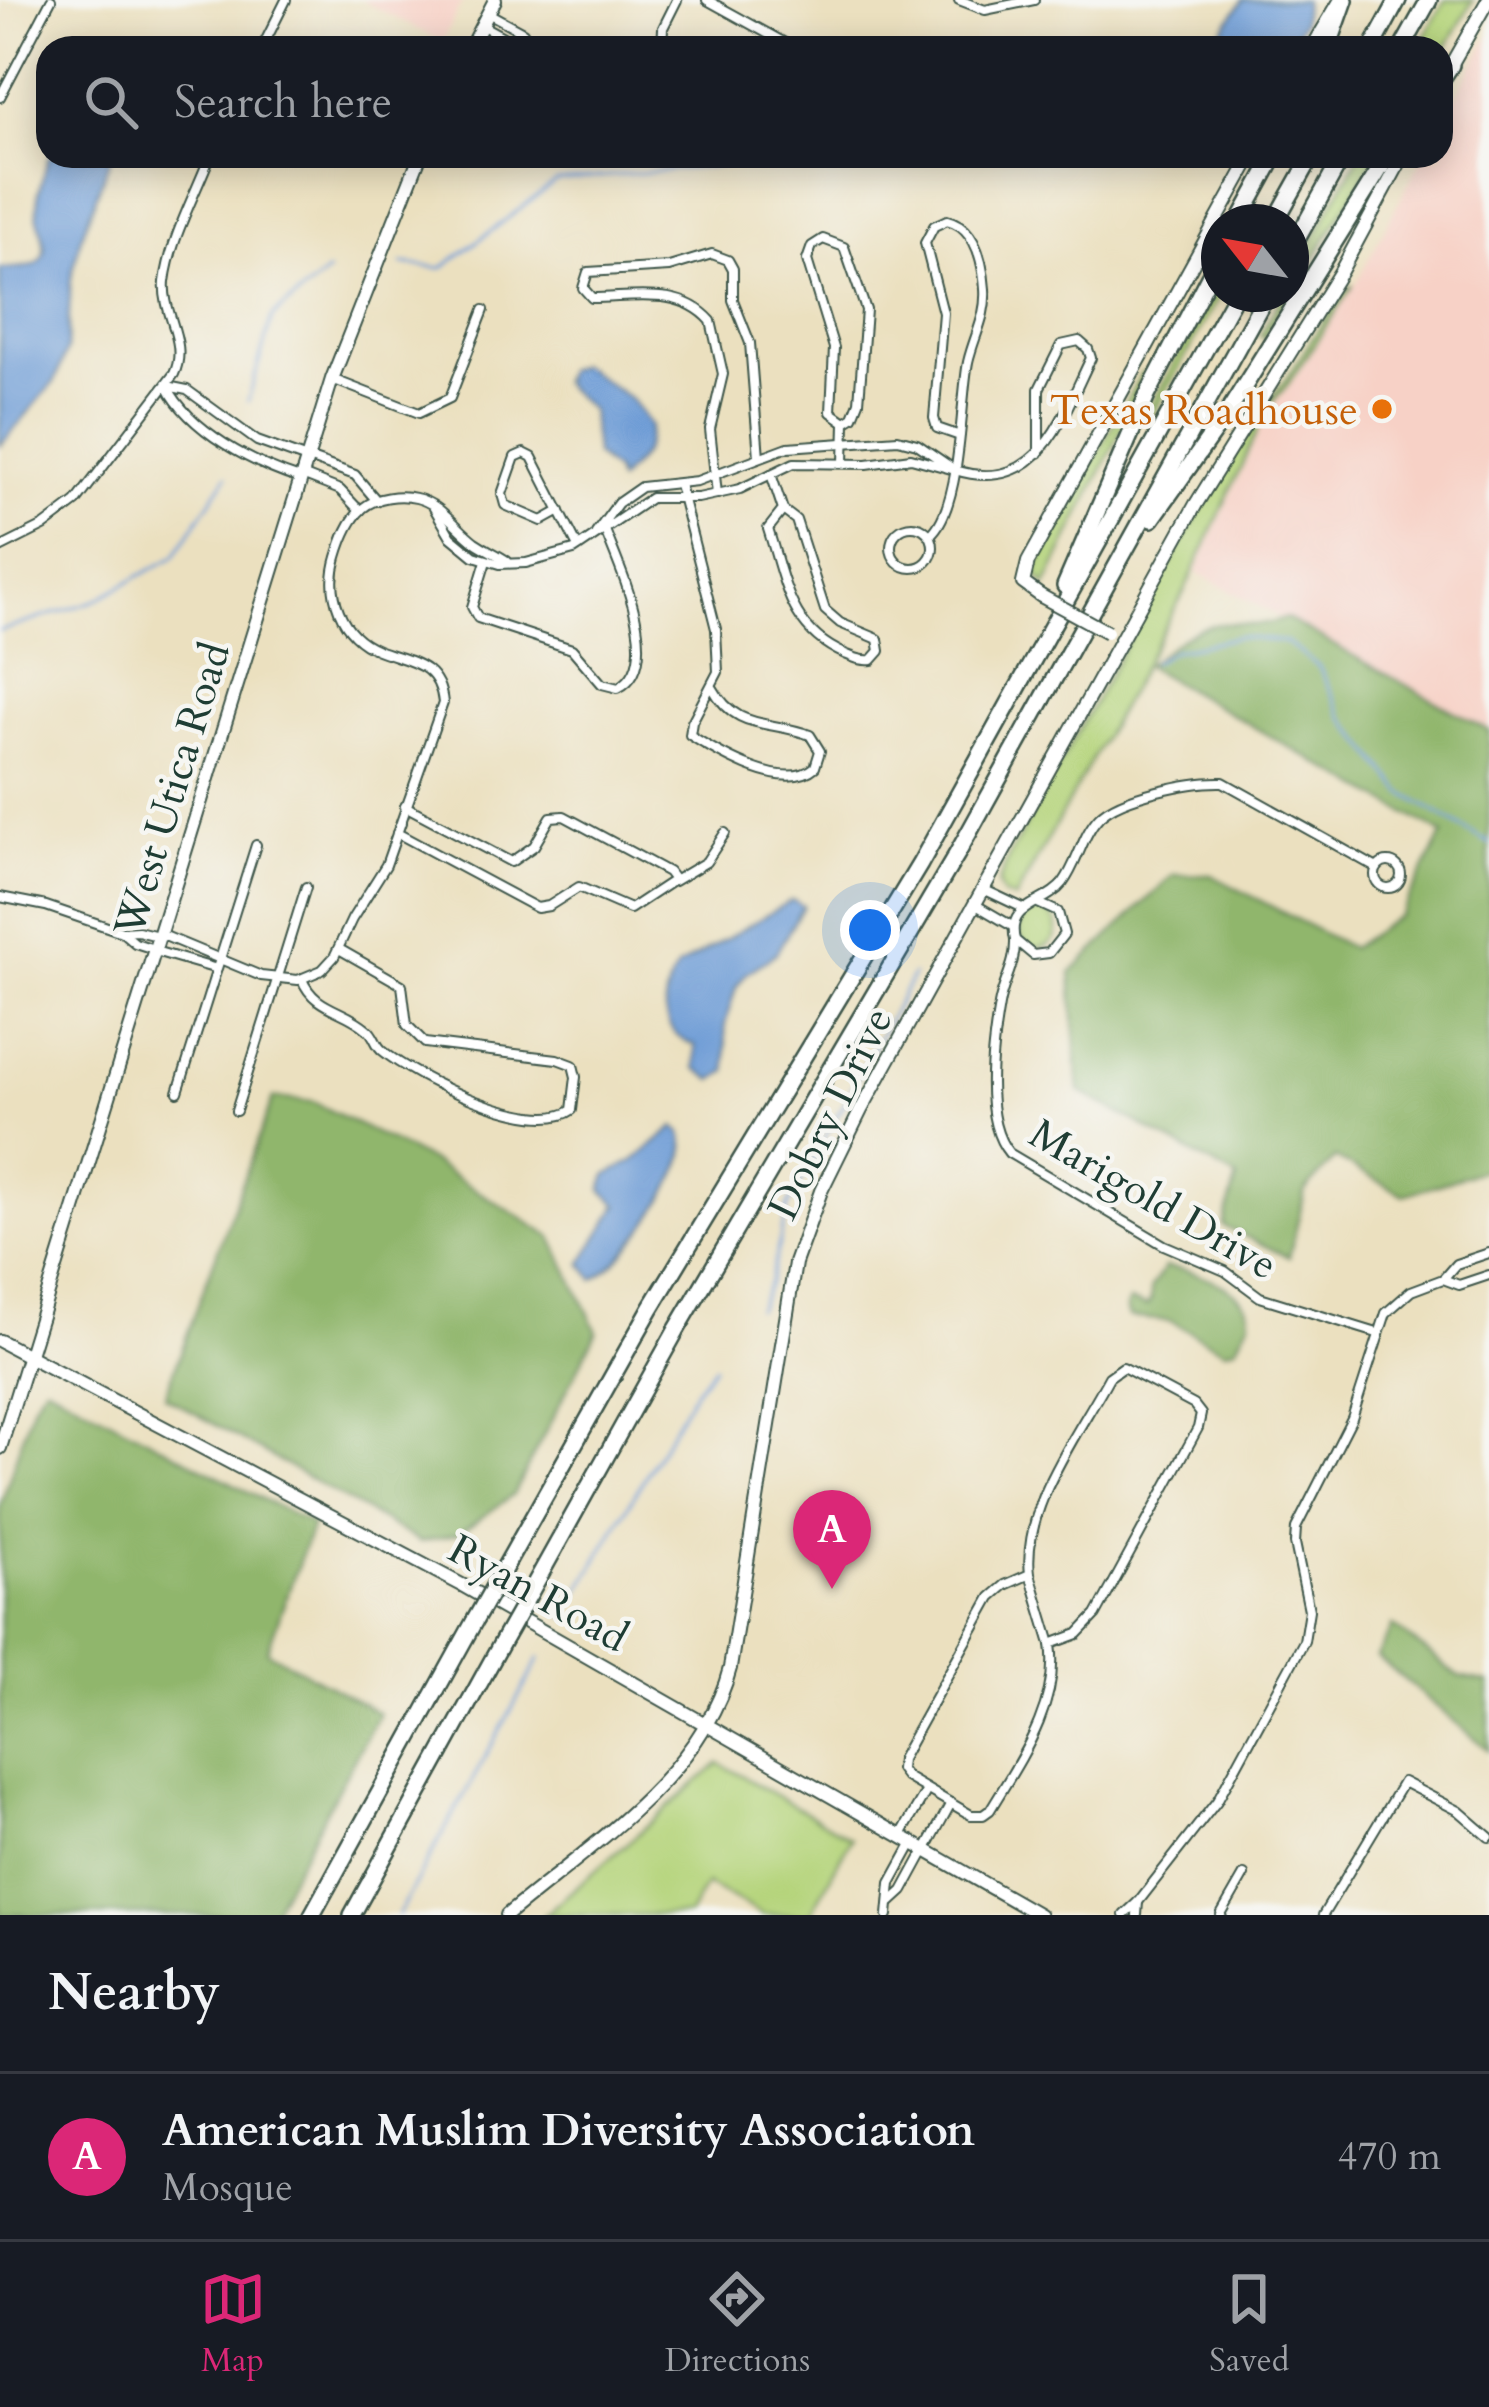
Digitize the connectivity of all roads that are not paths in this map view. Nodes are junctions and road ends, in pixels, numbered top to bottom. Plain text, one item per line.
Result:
1 (51, 0) edge
2 (286, 0) edge
3 (677, 0) edge
4 (707, 0) edge
5 (959, 0) edge
6 (1034, 0) edge
7 (1343, 0) edge
8 (1398, 0) edge
9 (1429, 0) edge
10 (1488, 0) edge
11 (488, 13) edge
12 (268, 36) edge
13 (509, 36) edge
14 (663, 36) edge
15 (772, 36) edge
16 (1320, 36) edge
17 (1332, 36) edge
18 (1378, 36) edge
19 (1409, 36) edge
20 (1453, 60) edge
21 (0, 97) edge
22 (206, 168) edge
23 (415, 168) edge
24 (1245, 168) edge
25 (1268, 168) edge
26 (1305, 168) edge
27 (1335, 168) edge
28 (1381, 168) edge
29 (1397, 168) edge
30 (1248, 204) edge
31 (1286, 204) edge
32 (1309, 217) edge
33 (1201, 292) edge
34 (484, 310) dead end
35 (1226, 312) edge
36 (1257, 312) edge
37 (332, 379) junction
38 (166, 386) junction
39 (845, 422) junction
40 (960, 436) junction
41 (845, 442) junction
42 (1039, 453) junction
43 (760, 457) junction
44 (307, 458) junction
45 (844, 463) junction
46 (955, 470) junction
47 (769, 475) junction
48 (714, 476) junction
49 (302, 477) junction
50 (679, 484) junction
51 (717, 494) junction
52 (680, 497) junction
53 (377, 501) junction
54 (434, 508) junction
55 (783, 510) junction
56 (361, 511) junction
57 (560, 511) junction
58 (601, 532) junction
59 (930, 535) junction
60 (578, 547) junction
61 (0, 548) edge
62 (486, 561) junction
63 (508, 562) junction
64 (1105, 586) junction
65 (1120, 640) junction
66 (1032, 663) junction
67 (712, 687) junction
68 (404, 806) junction
69 (397, 833) junction
70 (725, 833) dead end
71 (256, 845) dead end
72 (1377, 868) dead end
73 (672, 882) junction
74 (1063, 883) junction
75 (306, 887) dead end
76 (983, 889) junction
77 (0, 897) edge
78 (1038, 903) junction
79 (975, 904) junction
80 (1023, 908) junction
81 (1058, 912) junction
82 (1012, 926) junction
83 (1015, 940) junction
84 (158, 943) junction
85 (339, 950) junction
86 (221, 958) junction
87 (1024, 964) junction
88 (230, 966) junction
89 (218, 969) junction
90 (278, 979) junction
91 (302, 979) junction
92 (178, 1092) dead end
93 (236, 1111) dead end
94 (1489, 1253) edge
95 (1489, 1275) edge
96 (1443, 1279) junction
97 (1377, 1333) junction
98 (0, 1341) edge
99 (28, 1355) junction
100 (0, 1448) edge
101 (1030, 1574) junction
102 (1051, 1644) junction
103 (706, 1724) junction
104 (927, 1790) junction
105 (951, 1803) junction
106 (1489, 1837) edge
107 (913, 1843) junction
108 (1244, 1874) dead end
109 (1138, 1902) junction
110 (312, 1915) edge
111 (352, 1915) edge
112 (507, 1915) edge
113 (888, 1915) edge
114 (1039, 1915) edge
115 (1124, 1915) edge
116 (1137, 1915) edge
117 (1221, 1915) edge
118 (1323, 1915) edge

1 - 21 street
2 - 12 street
3 - 14 street
4 - 15 street
5 - 6 street
7 - 16 street
7 - 17 highway
8 - 18 highway
9 - 19 highway
10 - 20 street
11 - 13 street
22 - 38 street
23 - 37 street, West Utica Road
24 - 65 street, bridge
25 - 30 highway
26 - 31 highway
27 - 32 highway
28 - 64 highway
29 - 65 street, Dobry Drive
33 - 66 highway
34 - 37 street
35 - 66 highway
36 - 64 highway
37 - 44 street, West Utica Road
38 - 44 street
38 - 49 street
38 - 61 street
39 - 39 street
39 - 41 street
40 - 40 street
40 - 46 street
41 - 43 street
41 - 45 street
41 - 46 street
42 - 42 street
42 - 46 street
43 - 47 street
43 - 48 street
43 - 48 street
44 - 49 street, West Utica Road
44 - 53 street
45 - 46 street
45 - 47 street
46 - 59 street
47 - 51 street
47 - 55 street
48 - 50 street
48 - 51 street
49 - 56 street
49 - 84 street, West Utica Road
50 - 52 street
50 - 58 street
51 - 52 street
52 - 58 street
52 - 67 street
53 - 54 street
53 - 56 street
54 - 62 street
54 - 63 street
55 - 55 street
56 - 68 street
57 - 57 street
57 - 60 street
58 - 60 street
58 - 62 street
59 - 59 street
60 - 63 street
62 - 63 street
64 - 111 highway, bridge
65 - 76 street, Dobry Drive
66 - 110 highway, bridge
67 - 67 street
68 - 69 street
68 - 73 street
69 - 73 street
69 - 85 street
70 - 73 street
71 - 86 street
72 - 74 street, Marigold Drive
74 - 78 street, Marigold Drive
74 - 81 street, Marigold Drive
75 - 90 street
76 - 79 street, Dobry Drive
76 - 80 street
77 - 84 street
78 - 80 street, Marigold Drive
78 - 81 street
79 - 82 street
79 - 103 street, Dobry Drive
80 - 82 street
81 - 87 street, Marigold Drive
82 - 83 street, Marigold Drive
83 - 87 street, Marigold Drive
83 - 87 street
84 - 86 street
84 - 89 street
84 - 99 street, West Utica Road
85 - 91 street
85 - 91 street
86 - 88 street
86 - 89 street
87 - 97 street, Marigold Drive
88 - 89 street
88 - 90 street
89 - 92 street
90 - 91 street
90 - 93 street
94 - 96 street
95 - 96 street
96 - 97 street
97 - 109 street
98 - 99 street, Ryan Road
99 - 100 street, West Utica Road
99 - 103 street, Ryan Road
101 - 102 street
101 - 102 street
101 - 104 street
102 - 105 street
103 - 107 street, Ryan Road
103 - 112 street, Dobry Drive
104 - 105 street
104 - 107 street
105 - 107 street
106 - 118 street
107 - 113 street
107 - 114 street, Ryan Road
108 - 117 street
109 - 115 street
109 - 116 street

